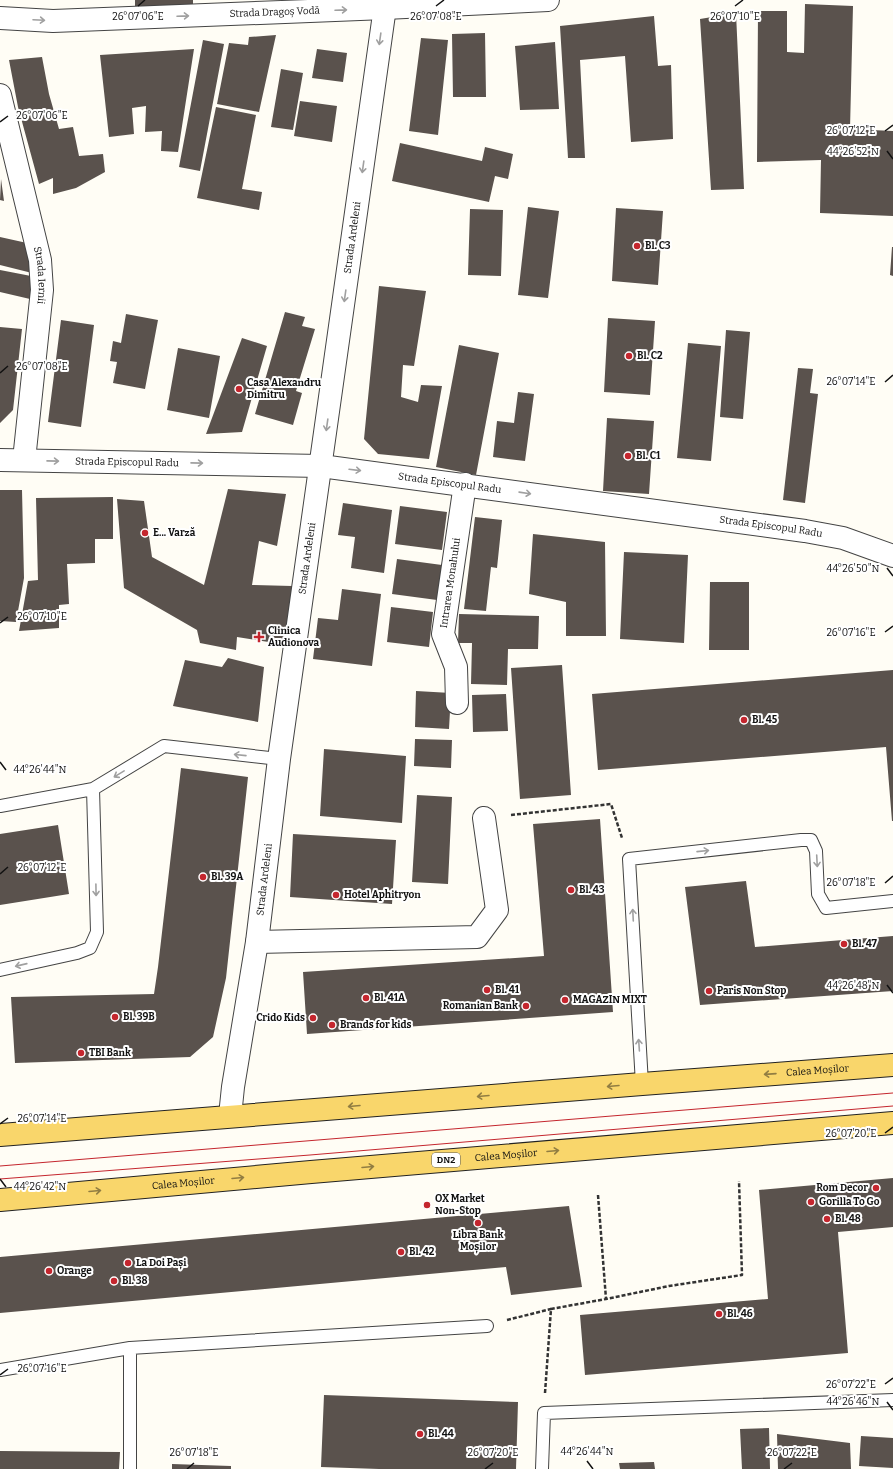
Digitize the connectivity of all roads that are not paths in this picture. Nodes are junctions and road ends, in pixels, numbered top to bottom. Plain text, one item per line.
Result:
1 (548, 0) edge
2 (385, 4) edge
3 (0, 18) edge
4 (0, 95) edge
5 (0, 460) edge
6 (24, 460) junction
7 (321, 466) junction
8 (465, 484) junction
9 (893, 556) edge
10 (457, 703) dead end
11 (279, 759) junction
12 (93, 789) junction
13 (0, 806) edge
14 (484, 818) road end
15 (893, 901) edge
16 (257, 942) junction
17 (0, 970) edge
18 (893, 1065) edge
19 (642, 1084) junction
20 (230, 1116) junction
21 (893, 1123) edge
22 (0, 1135) edge
23 (0, 1200) edge
24 (487, 1326) road end
25 (130, 1348) junction
26 (0, 1370) edge
27 (893, 1400) edge
28 (130, 1469) edge
29 (542, 1469) edge

1 - 2 street, Strada Dragoș Vodă
3 -> 2 street, Strada Dragoș Vodă
2 -> 7 street, Strada Ardeleni
4 - 6 street, Strada Iernii
5 - 6 street, Strada Episcopul Radu
6 -> 7 street, Strada Episcopul Radu
7 -> 8 street, Strada Episcopul Radu
7 - 11 street, Strada Ardeleni
8 -> 9 street, Strada Episcopul Radu
8 - 10 street, Intrarea Monahului
11 -> 12 lane
11 - 16 street, Strada Ardeleni
12 - 13 lane
12 -> 17 lane
14 - 16 street
19 -> 15 lane
16 - 20 street, Strada Ardeleni
18 -> 19 main road, Calea Moșilor
19 -> 20 main road, Calea Moșilor
20 - 22 main road, Calea Moșilor
23 -> 21 main road, Calea Moșilor / DN2
24 - 25 lane
25 - 26 lane
25 - 28 lane
27 - 29 lane

